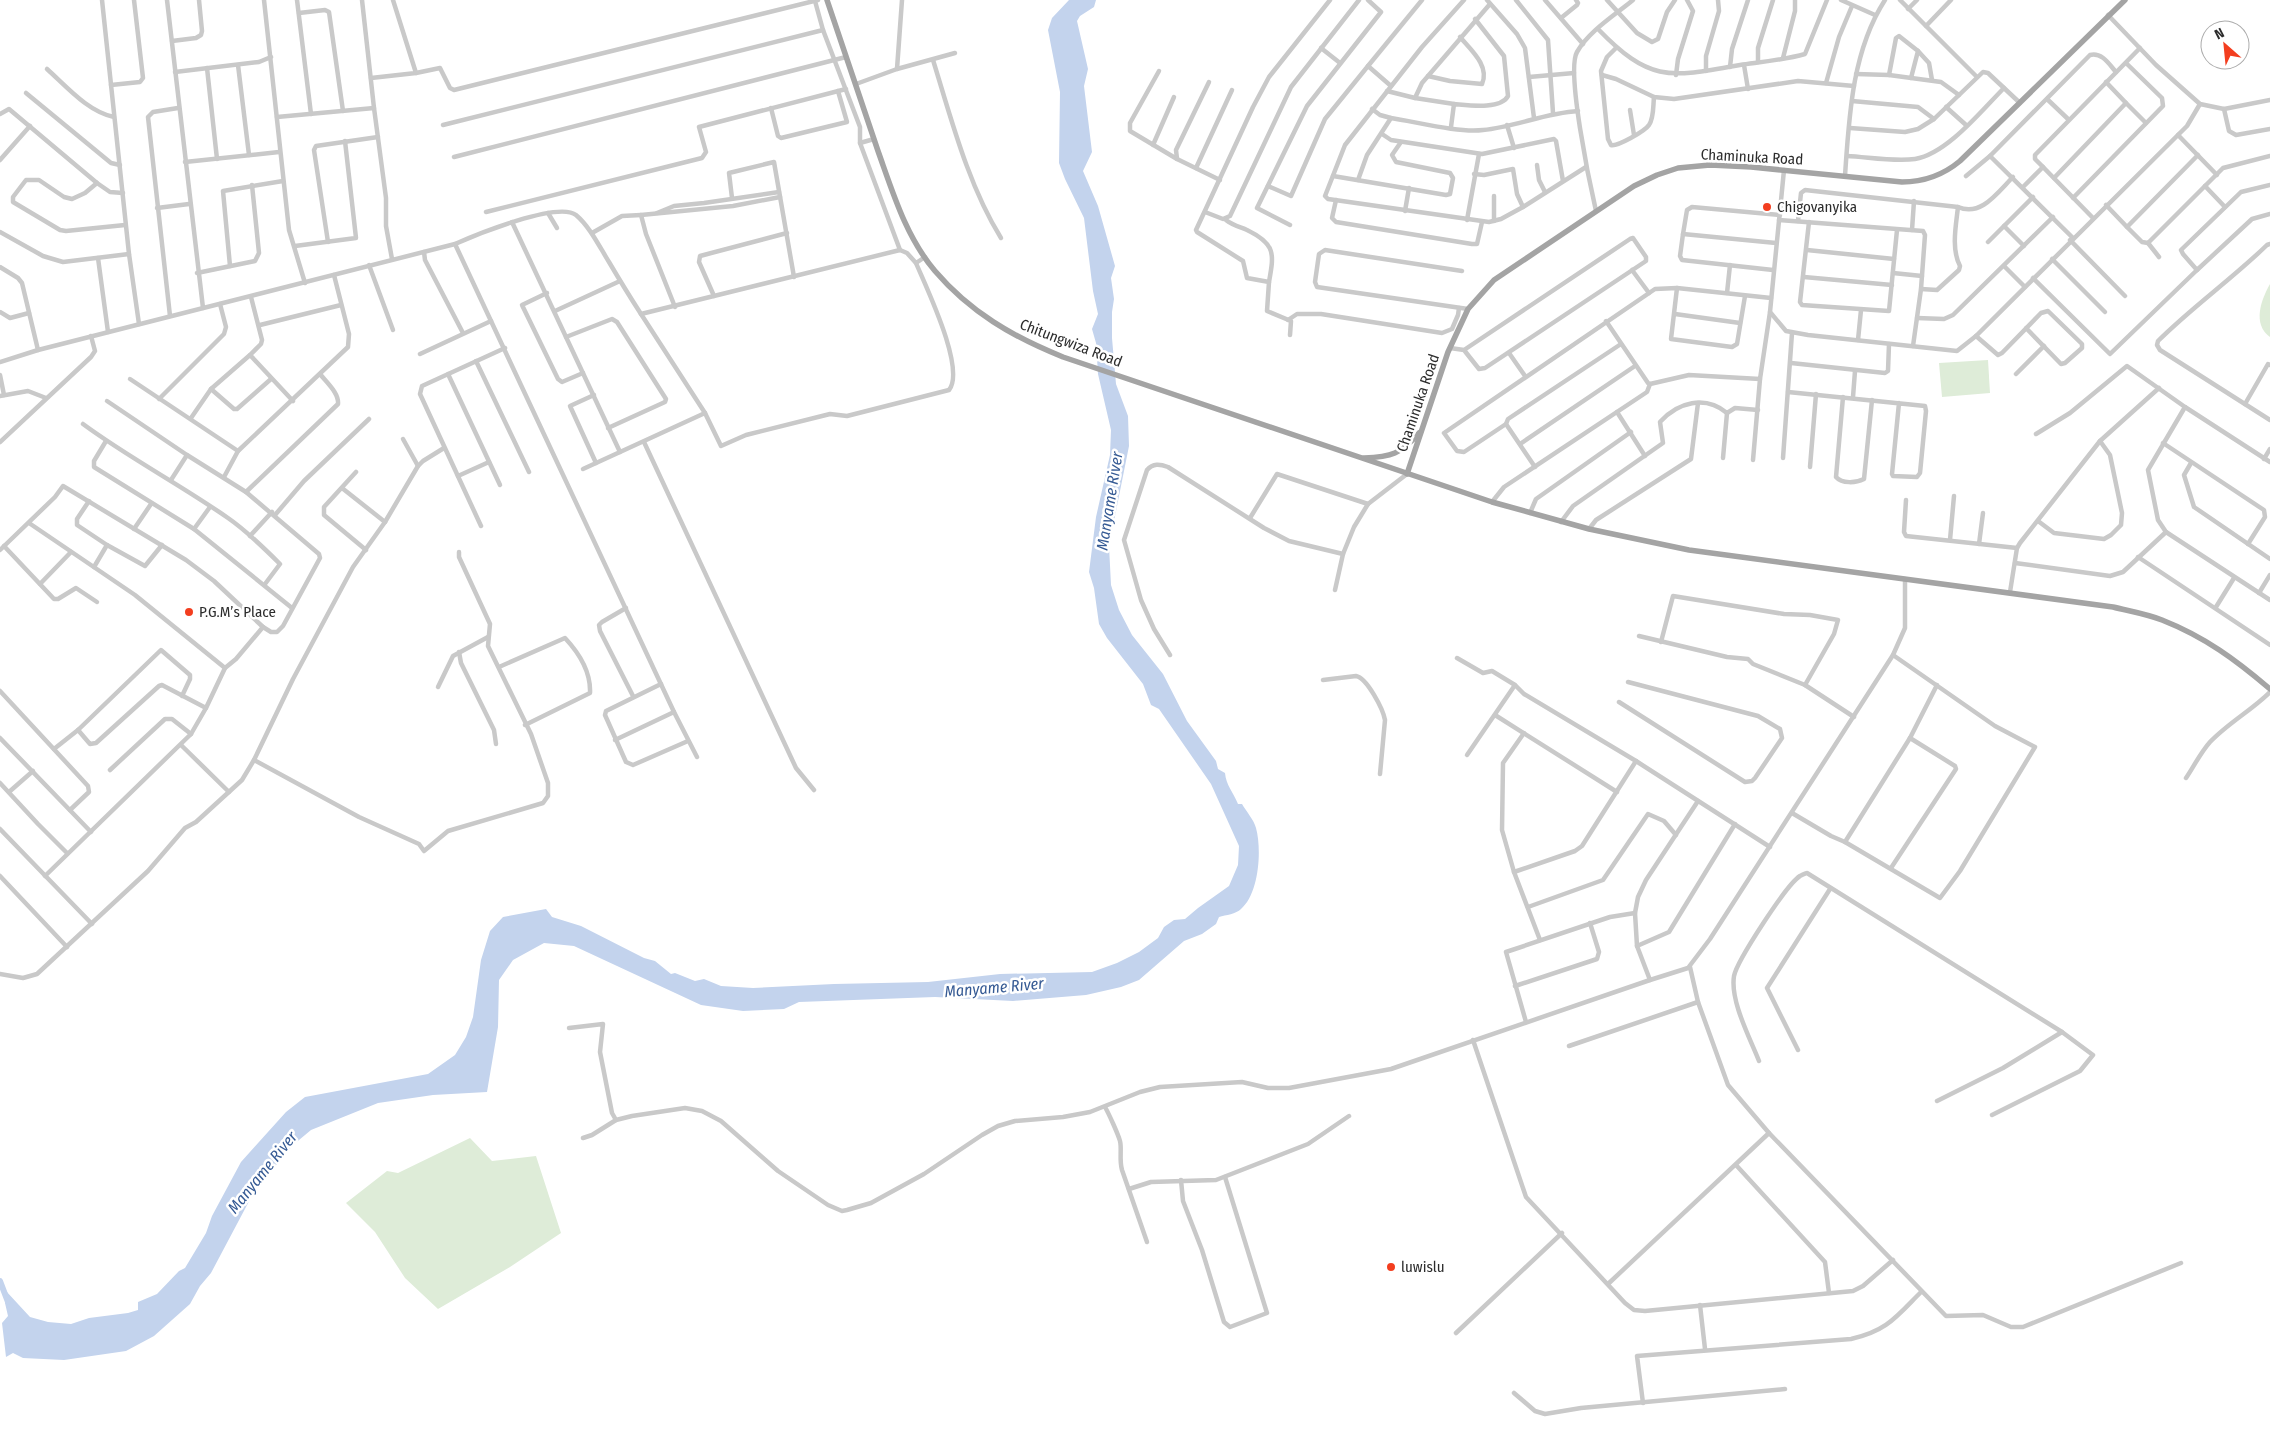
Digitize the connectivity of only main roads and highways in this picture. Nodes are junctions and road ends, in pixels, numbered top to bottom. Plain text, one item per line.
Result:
1 (827, 0) edge
2 (2125, 0) edge
3 (1422, 429) junction
4 (1360, 458) junction
5 (1407, 474) junction
6 (2270, 691) edge

1 - 4 main road, Chitungwiza Road
2 - 3 main road, Chaminuka Road
3 - 4 main road
3 - 5 main road, Chaminuka Road
4 - 5 main road, Chitungwiza Road
5 - 6 main road, Chitungwiza Road

